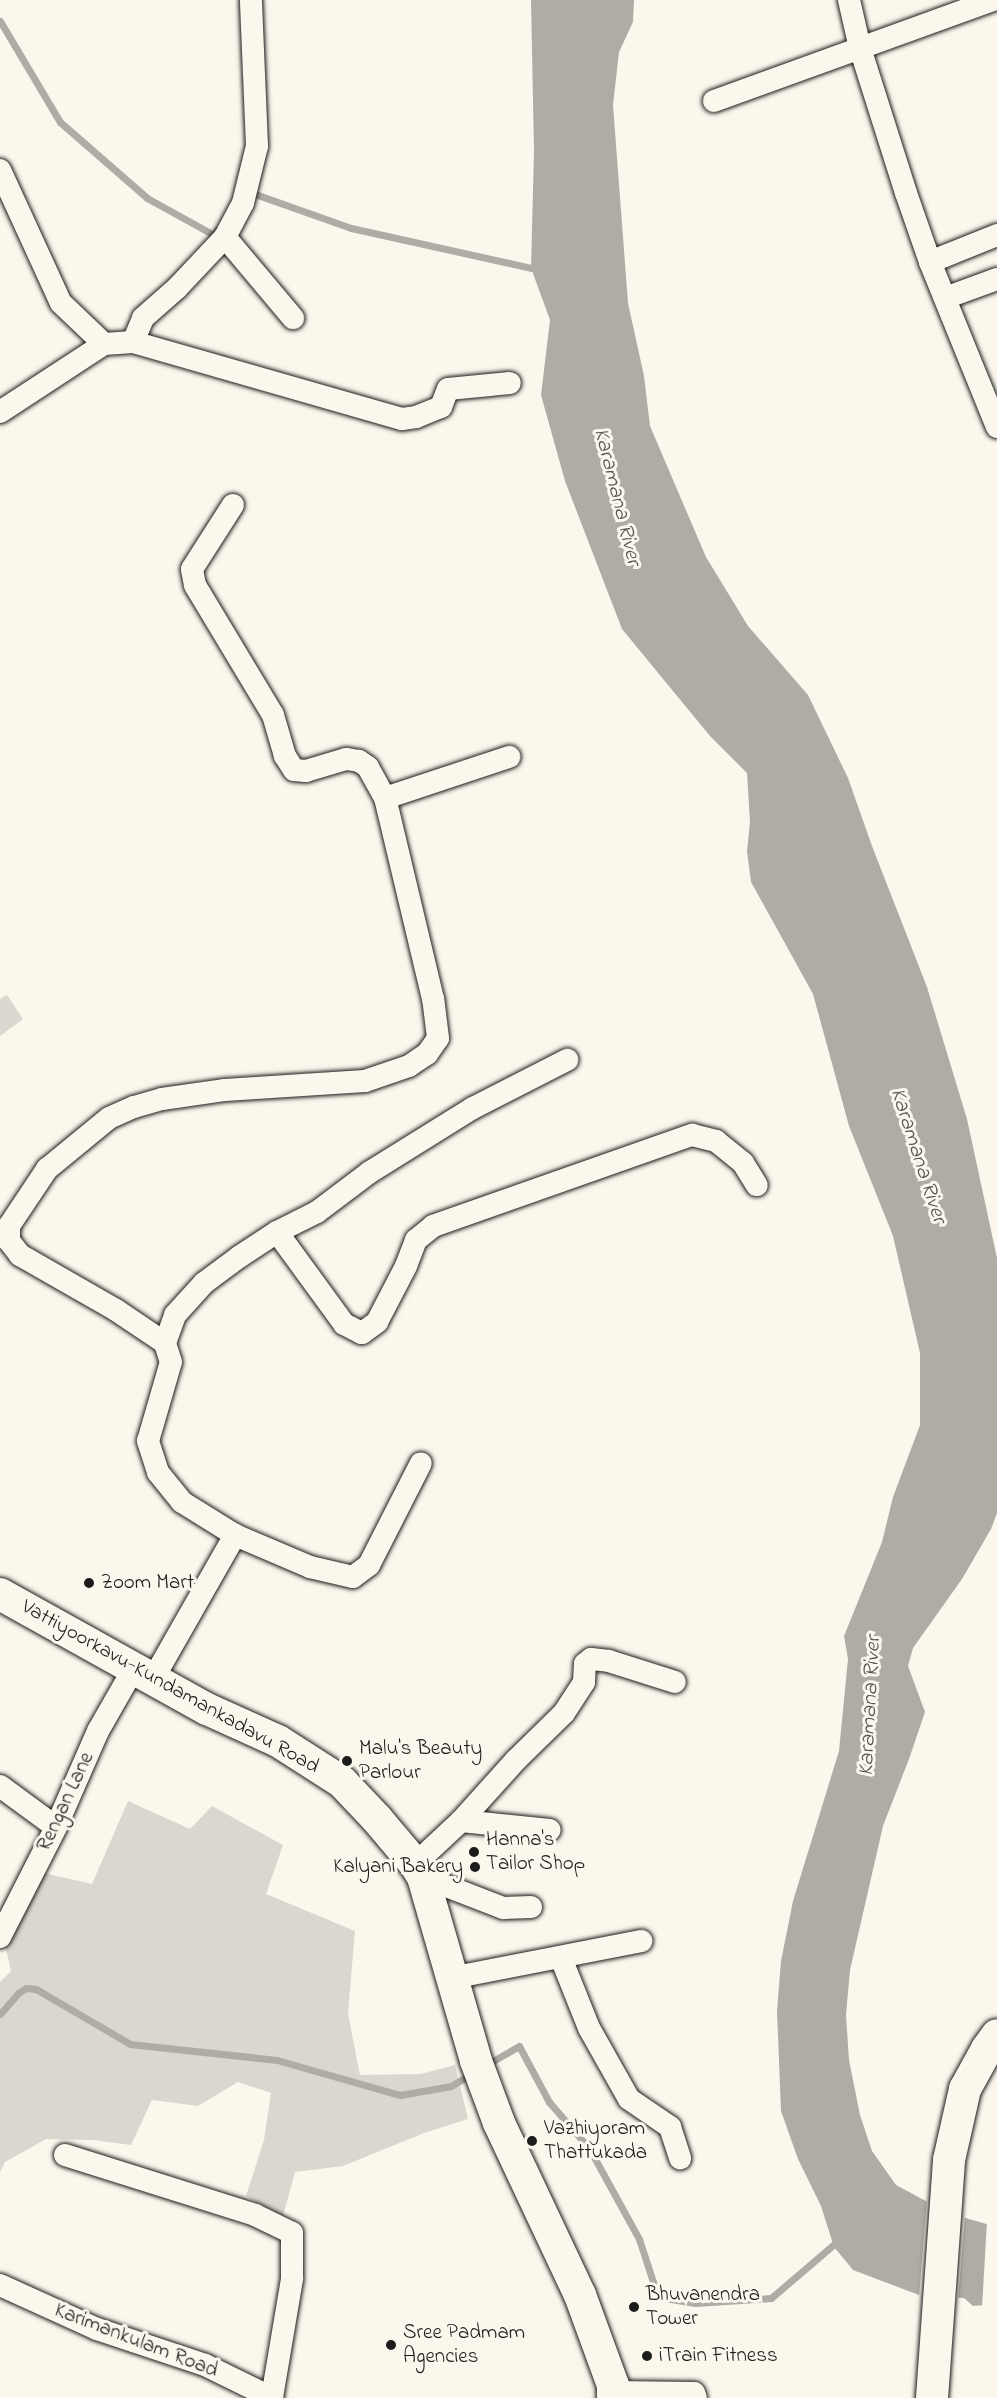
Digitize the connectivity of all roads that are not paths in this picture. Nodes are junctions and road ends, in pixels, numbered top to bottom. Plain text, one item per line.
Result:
1 (251, 0) edge
2 (849, 0) edge
3 (993, 0) edge
4 (860, 48) junction
5 (714, 101) dead end
6 (0, 170) edge
7 (997, 235) edge
8 (225, 237) junction
9 (930, 262) junction
10 (997, 279) edge
11 (945, 298) junction
12 (293, 318) dead end
13 (133, 342) junction
14 (104, 344) junction
15 (510, 383) dead end
16 (0, 412) edge
17 (997, 427) edge
18 (233, 505) dead end
19 (509, 757) dead end
20 (385, 798) junction
21 (567, 1060) dead end
22 (757, 1185) dead end
23 (277, 1232) junction
24 (165, 1343) junction
25 (421, 1463) dead end
26 (235, 1535) junction
27 (0, 1594) edge
28 (143, 1673) junction
29 (675, 1682) dead end
30 (0, 1786) edge
31 (461, 1821) junction
32 (56, 1827) junction
33 (550, 1830) dead end
34 (419, 1870) junction
35 (531, 1907) dead end
36 (0, 1937) edge
37 (641, 1941) dead end
38 (561, 1958) junction
39 (451, 1978) junction
40 (997, 2036) edge
41 (65, 2156) dead end
42 (680, 2158) dead end
43 (0, 2285) edge
44 (613, 2395) edge
45 (272, 2398) edge
46 (696, 2398) edge
47 (932, 2398) edge

1 - 8 street
2 - 4 street
3 - 4 street
4 - 5 street
4 - 9 street
6 - 14 street
7 - 9 street
8 - 12 street
8 - 13 street
9 - 11 street
10 - 11 street
11 - 17 street
13 - 14 street
13 - 15 street
14 - 16 street
18 - 20 street
19 - 20 street
20 - 24 street
21 - 23 street
22 - 23 street
23 - 24 street
24 - 26 street
25 - 26 street
26 - 28 street, Rengan Lane
27 - 28 street, Vattiyoorkavu-Kundamankadavu Road
28 - 32 street, Rengan Lane
28 - 34 street, Vattiyoorkavu-Kundamankadavu Road
29 - 31 street
30 - 32 street
31 - 33 street
31 - 34 street
32 - 36 street, Rengan Lane
34 - 35 street
34 - 39 street, Vattiyoorkavu-Kundamankadavu Road
37 - 38 street
38 - 39 street
38 - 42 street
39 - 44 street, Vattiyoorkavu-Kundamankadavu Road
40 - 47 street
41 - 45 street
43 - 45 street, Karimankulam Road
44 - 46 street

